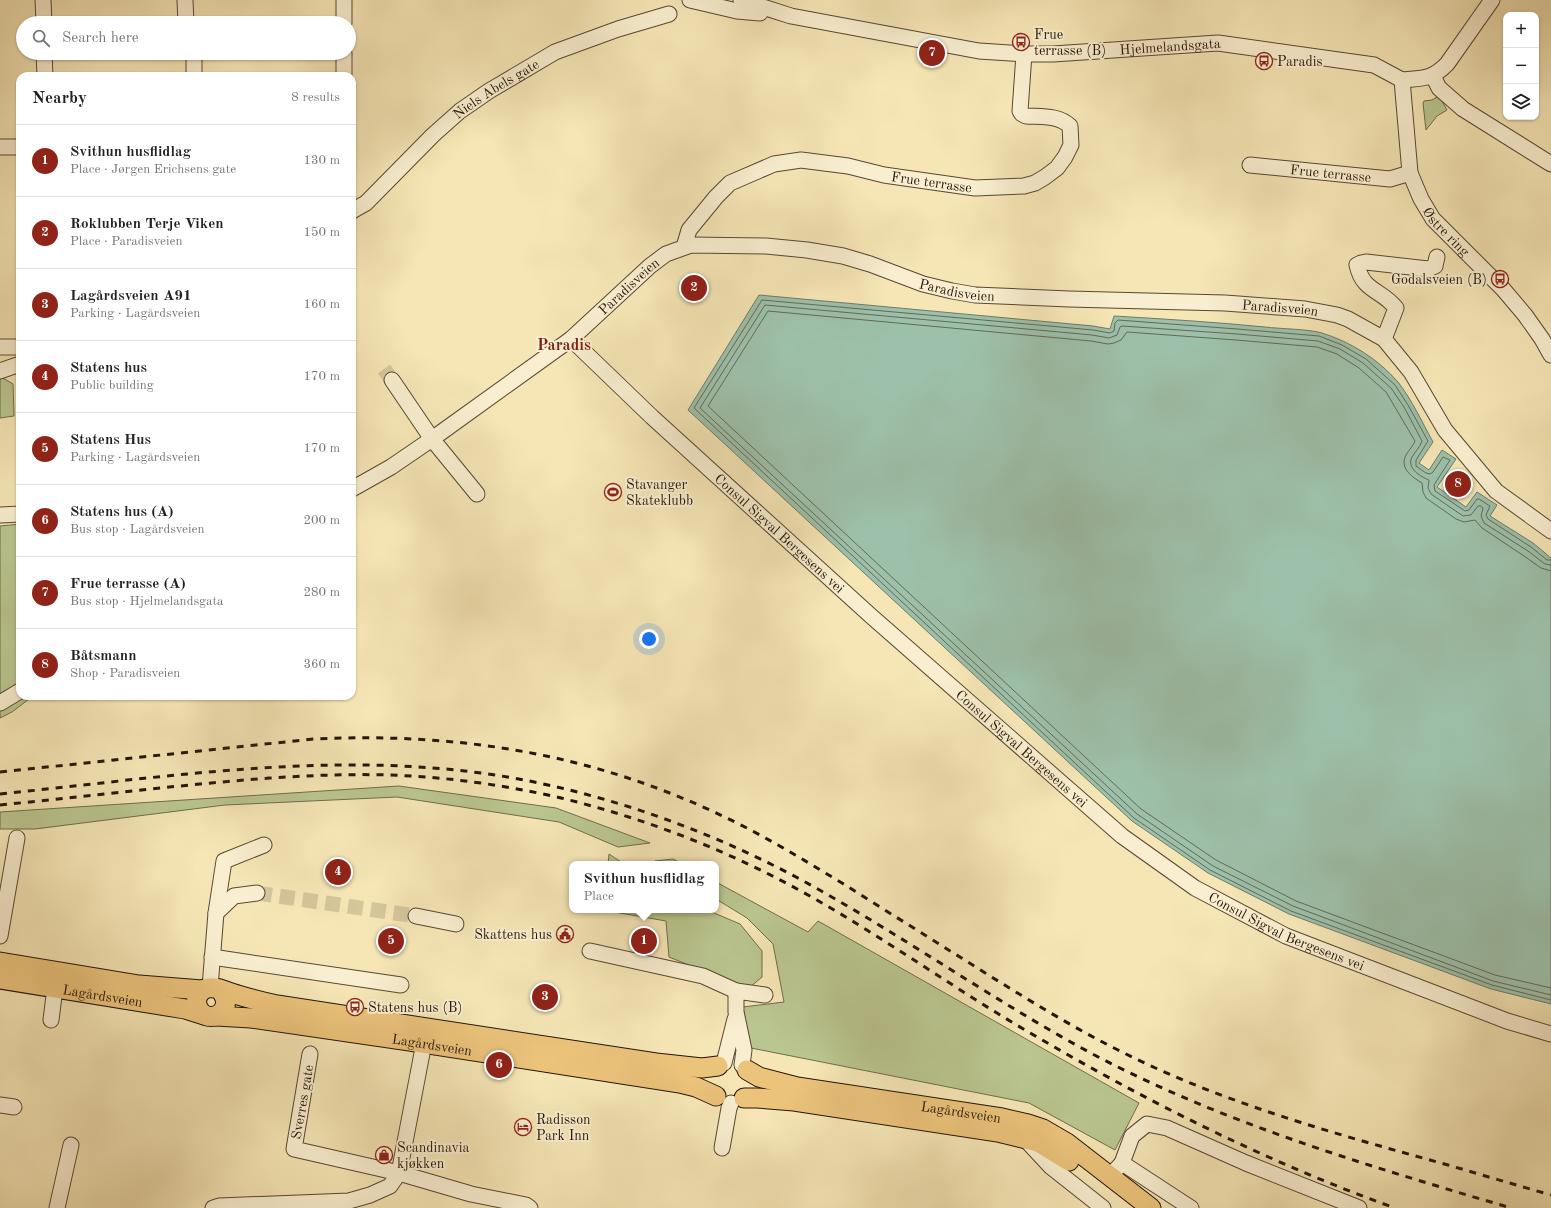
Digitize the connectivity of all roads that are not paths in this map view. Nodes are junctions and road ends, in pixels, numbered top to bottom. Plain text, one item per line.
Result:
1 (43, 0) edge
2 (185, 0) edge
3 (344, 0) edge
4 (690, 0) edge
5 (741, 0) edge
6 (1492, 0) edge
7 (669, 14) dead end
8 (44, 16) edge
9 (186, 16) edge
10 (344, 16) edge
11 (791, 16) junction
12 (1024, 54) junction
13 (44, 60) edge
14 (194, 60) edge
15 (344, 60) edge
16 (45, 72) edge
17 (194, 72) edge
18 (344, 72) edge
19 (1433, 76) junction
20 (1402, 80) junction
21 (0, 147) edge
22 (16, 147) edge
23 (1551, 164) edge
24 (1250, 165) dead end
25 (1410, 173) junction
26 (356, 209) edge
27 (684, 247) junction
28 (1437, 257) dead end
29 (571, 339) junction
30 (1384, 339) junction
31 (0, 347) edge
32 (16, 347) edge
33 (1551, 355) edge
34 (16, 365) edge
35 (0, 371) edge
36 (392, 380) tunnel mouth
37 (432, 440) junction
38 (356, 487) edge
39 (477, 494) dead end
40 (0, 514) edge
41 (16, 514) edge
42 (1551, 531) edge
43 (16, 693) edge
44 (0, 703) edge
45 (17, 838) dead end
46 (264, 845) dead end
47 (257, 894) tunnel mouth
48 (216, 913) junction
49 (416, 916) tunnel mouth
50 (456, 924) dead end
51 (0, 936) edge
52 (590, 951) dead end
53 (212, 957) junction
54 (0, 962) edge
55 (0, 979) edge
56 (401, 985) dead end
57 (55, 988) junction
58 (210, 989) junction
59 (736, 991) junction
60 (765, 996) dead end
61 (210, 1015) junction
62 (51, 1020) dead end
63 (1551, 1034) edge
64 (424, 1043) junction
65 (310, 1054) dead end
66 (733, 1066) junction
67 (730, 1099) junction
68 (1024, 1138) junction
69 (71, 1145) dead end
70 (722, 1148) dead end
71 (1116, 1169) junction
72 (399, 1173) junction
73 (57, 1208) edge
74 (213, 1208) edge
75 (530, 1208) edge
76 (1103, 1208) edge
77 (1130, 1208) edge
78 (1151, 1208) edge
79 (1191, 1208) edge
80 (1358, 1208) edge

1 - 8 street
2 - 9 street
3 - 10 street
4 - 11 street, Hjelmelandsgata
5 - 11 street, Hjelmelandsgata
6 - 19 street
7 - 26 street, Niels Abels gate
11 - 12 street, Hjelmelandsgata
12 - 20 street, Hjelmelandsgata
12 - 27 street, Frue terrasse
13 - 16 street
14 - 17 street
15 - 18 street
19 - 20 street
19 - 23 street
20 - 25 street, Østre ring
21 - 22 street
24 - 25 street, Frue terrasse
25 - 33 street, Østre ring
27 - 29 street, Paradisveien
27 - 30 street, Paradisveien
28 - 30 street
29 - 37 street, Paradisveien
29 - 63 street, Consul Sigval Bergesens vei
30 - 42 street, Paradisveien
31 - 32 street
34 - 35 street
36 - 37 street
37 - 38 street, Paradisveien
37 - 39 street
40 - 41 street
43 - 44 street
45 - 51 street
46 - 48 street
47 - 48 street
48 - 53 street
49 - 50 street
52 - 59 street
53 - 56 street
53 - 58 street
54 - 58 main road, Lagårdsveien
55 - 57 main road, Lagårdsveien
57 - 61 main road, Lagårdsveien
57 - 62 street
58 - 61 main road
58 - 61 main road
58 - 66 main road, Lagårdsveien
59 - 60 street
59 - 66 street
61 - 64 main road, Lagårdsveien
64 - 67 main road, Lagårdsveien
64 - 72 street
65 - 72 street, Sverres gate
66 - 67 main road
66 - 67 main road
66 - 71 main road, Lagårdsveien
67 - 68 main road, Lagårdsveien
67 - 70 street
68 - 76 street
68 - 77 main road, Lagårdsveien
69 - 73 street
71 - 78 main road, Lagårdsveien
71 - 79 street
71 - 80 street
72 - 74 street
72 - 75 street

